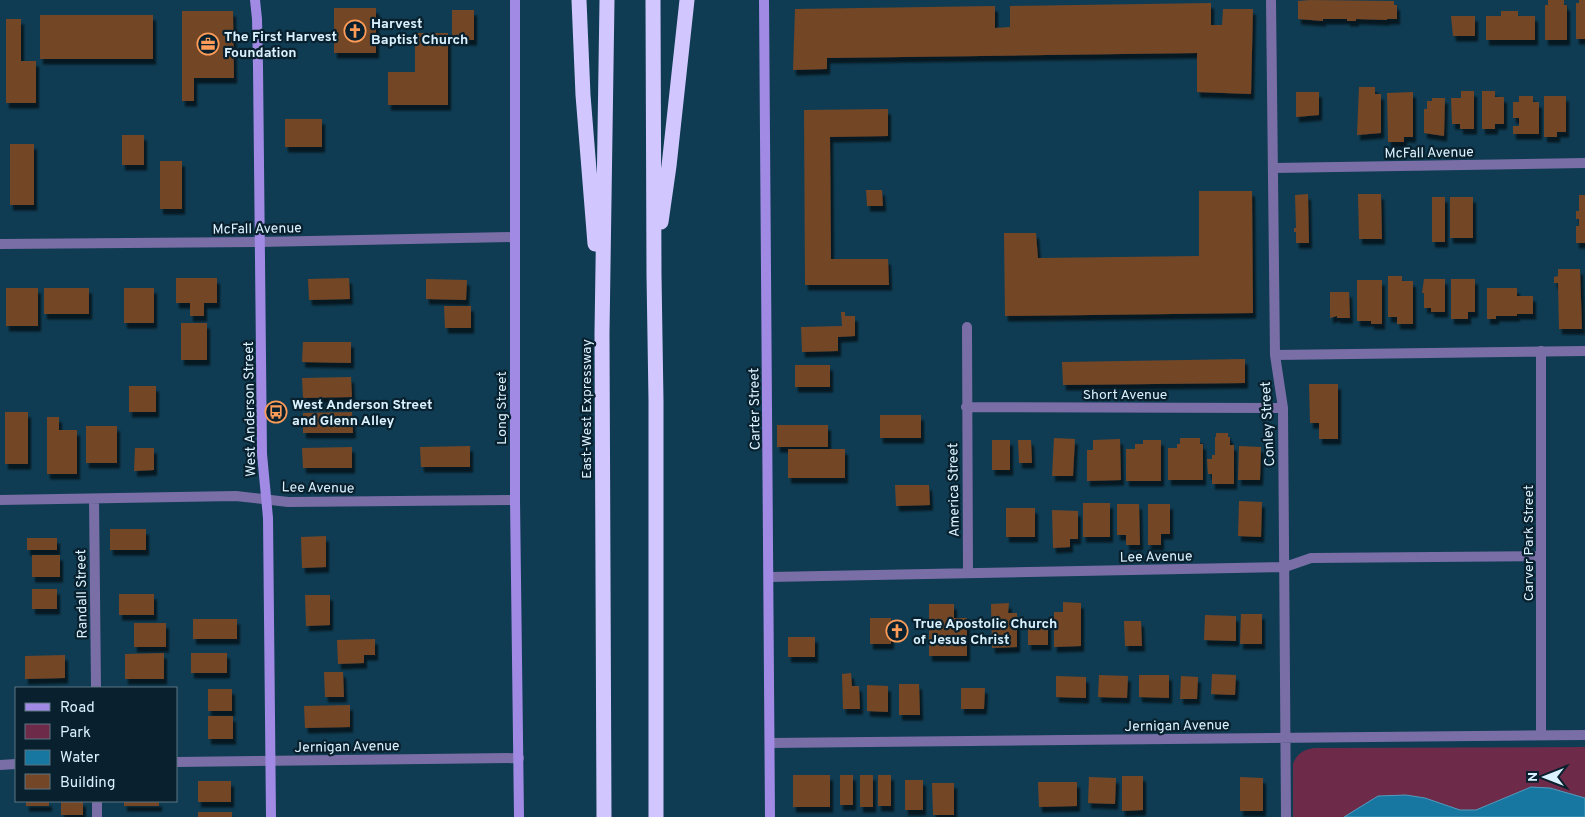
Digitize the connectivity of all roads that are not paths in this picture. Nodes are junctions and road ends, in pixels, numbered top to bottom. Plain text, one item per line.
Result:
1 (255, 0) edge
2 (515, 0) edge
3 (579, 0) edge
4 (764, 0) edge
5 (1271, 0) edge
6 (607, 6) edge
7 (654, 6) edge
8 (687, 6) edge
9 (1585, 163) edge
10 (1274, 168) junction
11 (515, 237) junction
12 (259, 242) junction
13 (0, 244) edge
14 (654, 275) junction
15 (967, 326) dead end
16 (602, 333) junction
17 (1541, 351) junction
18 (1585, 351) edge
19 (1275, 355) junction
20 (966, 407) junction
21 (1283, 408) junction
22 (94, 499) junction
23 (0, 500) edge
24 (266, 500) junction
25 (515, 500) junction
26 (1541, 556) junction
27 (1285, 567) junction
28 (968, 573) junction
29 (770, 577) junction
30 (96, 687) edge
31 (1541, 735) junction
32 (1585, 735) edge
33 (1286, 738) junction
34 (770, 743) junction
35 (519, 758) junction
36 (270, 761) junction
37 (178, 762) edge
38 (0, 764) edge
39 (15, 764) edge
40 (97, 802) edge
41 (97, 817) edge
42 (271, 817) edge
43 (519, 817) edge
44 (604, 817) edge
45 (656, 817) edge
46 (770, 817) edge
47 (1286, 817) edge

1 - 12 street, West Anderson Street
2 - 11 street, Long Street
3 - 16 highway
4 - 29 street, Carter Street
5 - 10 street, Conley Street
6 - 16 highway, East-West Expressway
7 - 14 highway
8 - 14 highway
9 - 10 street, McFall Avenue
10 - 19 street, Conley Street
11 - 12 street, McFall Avenue
11 - 25 street, Long Street
12 - 13 street, McFall Avenue
12 - 24 street, West Anderson Street
14 - 45 highway
15 - 20 street, America Street
16 - 44 highway, East-West Expressway
17 - 18 street
17 - 19 street
17 - 26 street, Carver Park Street
19 - 21 street, Conley Street
20 - 21 street, Short Avenue
20 - 28 street, America Street
21 - 27 street, Conley Street
22 - 23 street, Lee Avenue
22 - 24 street, Lee Avenue
22 - 30 street, Randall Street
24 - 25 street, Lee Avenue
24 - 36 street, West Anderson Street
25 - 35 street, Long Street
26 - 27 street, Lee Avenue
26 - 31 street, Carver Park Street
27 - 28 street, Lee Avenue
27 - 33 street, Conley Street
28 - 29 street, Lee Avenue
29 - 34 street, Carter Street
31 - 32 street, Jernigan Avenue
31 - 33 street, Jernigan Avenue
33 - 34 street, Jernigan Avenue
33 - 47 street, Conley Street
34 - 46 street, Carter Street
35 - 36 street, Jernigan Avenue
35 - 43 street, Long Street
36 - 37 street, Jernigan Avenue
36 - 42 street, West Anderson Street
38 - 39 street
40 - 41 street

